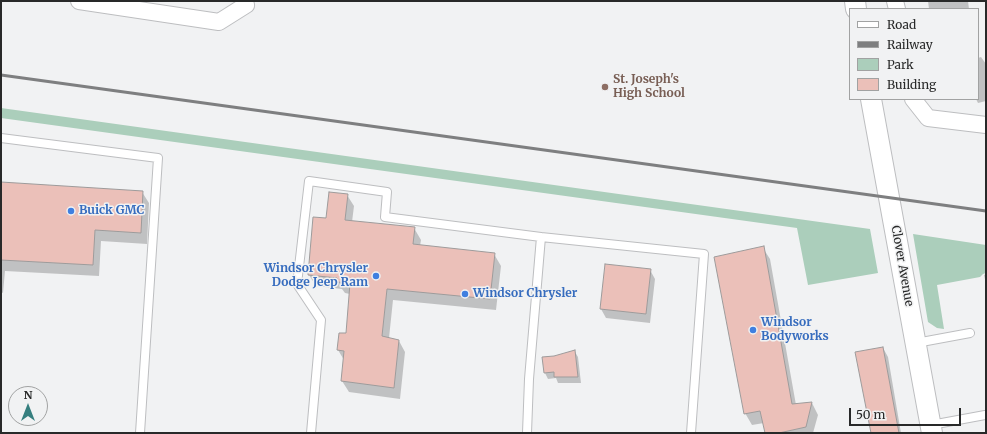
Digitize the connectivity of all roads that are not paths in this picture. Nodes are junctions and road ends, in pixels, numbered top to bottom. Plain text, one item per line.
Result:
1 (79, 1) edge
2 (246, 3) edge
3 (871, 100) edge
4 (914, 100) edge
5 (986, 125) edge
6 (1, 138) edge
7 (541, 237) junction
8 (970, 332) dead end
9 (916, 343) junction
10 (985, 415) edge
11 (931, 429) edge
12 (140, 433) edge
13 (311, 433) edge
14 (527, 433) edge
15 (691, 433) edge

1 - 2 street
3 - 9 street, Clover Avenue
4 - 5 street
6 - 12 lane
7 - 13 lane
7 - 14 lane
7 - 15 lane
8 - 9 lane
9 - 11 street, Clover Avenue
10 - 11 lane

